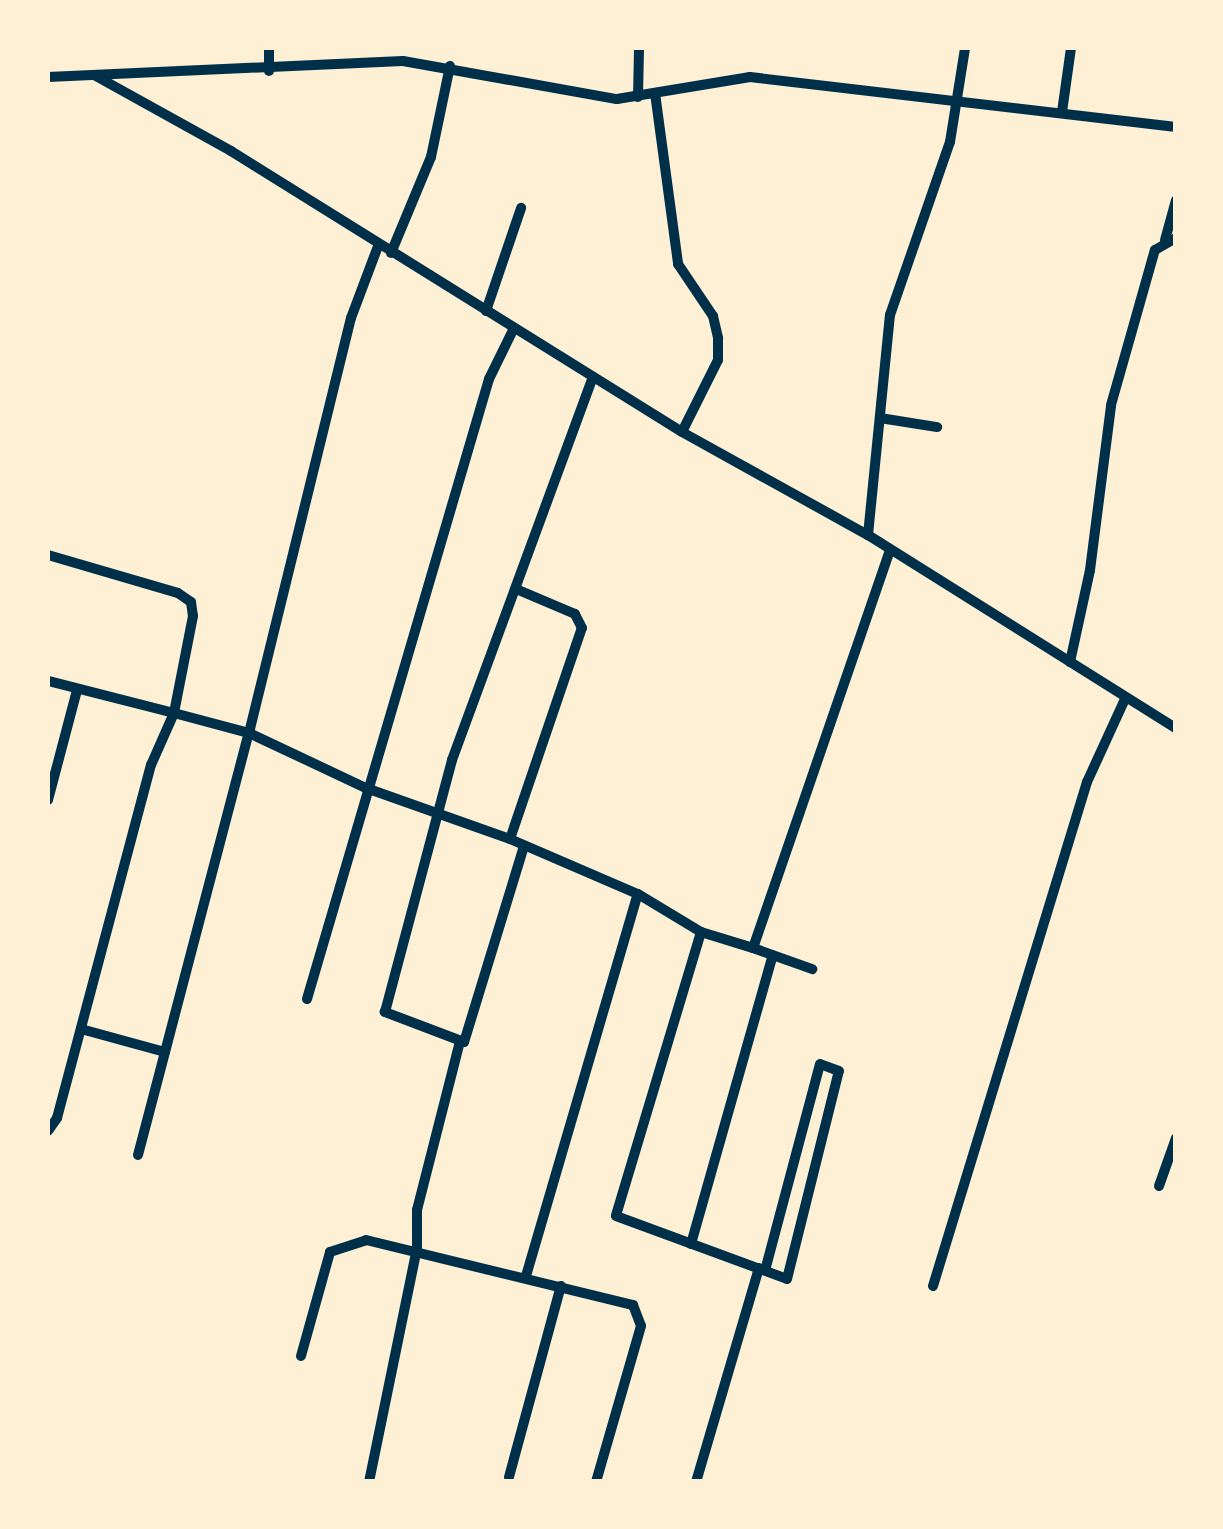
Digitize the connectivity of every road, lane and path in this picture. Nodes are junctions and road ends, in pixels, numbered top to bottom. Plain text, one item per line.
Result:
1 (269, 48) edge
2 (639, 48) edge
3 (965, 48) edge
4 (1071, 48) edge
5 (450, 66) junction
6 (269, 71) junction
7 (94, 75) junction
8 (48, 77) edge
9 (655, 93) junction
10 (638, 96) junction
11 (956, 101) junction
12 (1062, 112) junction
13 (1176, 127) edge
14 (1176, 200) edge
15 (521, 208) dead end
16 (1170, 239) edge
17 (378, 246) junction
18 (390, 253) junction
19 (486, 311) junction
20 (513, 330) junction
21 (593, 377) junction
22 (880, 418) junction
23 (937, 427) dead end
24 (682, 432) junction
25 (868, 535) junction
26 (890, 551) junction
27 (48, 556) edge
28 (516, 589) junction
29 (1070, 662) junction
30 (48, 681) edge
31 (77, 690) junction
32 (1126, 699) junction
33 (174, 713) junction
34 (1176, 728) edge
35 (249, 733) junction
36 (366, 788) junction
37 (48, 800) edge
38 (442, 811) junction
39 (510, 839) junction
40 (524, 846) junction
41 (638, 894) junction
42 (700, 932) junction
43 (752, 948) junction
44 (772, 955) junction
45 (812, 968) dead end
46 (306, 999) dead end
47 (81, 1029) junction
48 (459, 1045) junction
49 (165, 1052) junction
50 (48, 1131) edge
51 (1176, 1138) edge
52 (138, 1154) dead end
53 (1159, 1186) dead end
54 (692, 1244) junction
55 (417, 1249) junction
56 (762, 1269) junction
57 (526, 1276) junction
58 (560, 1286) junction
59 (933, 1286) dead end
60 (301, 1356) dead end
61 (509, 1477) dead end
62 (369, 1482) edge
63 (596, 1482) edge
64 (696, 1482) edge

1 - 6 street
2 - 10 street
3 - 11 street
4 - 12 street
5 - 6 street
5 - 10 street
5 - 18 street
6 - 7 street
7 - 8 street
7 - 17 street
9 - 10 street
9 - 11 street
9 - 24 street
11 - 12 street
11 - 22 street
12 - 13 street
14 - 16 street
15 - 19 street
16 - 29 street
17 - 18 street
17 - 35 street
18 - 19 street
19 - 20 street
20 - 21 street
20 - 36 street
21 - 24 street
21 - 28 street
22 - 23 street
22 - 25 street
24 - 25 street
25 - 26 street
26 - 29 street
26 - 43 street
27 - 33 street
28 - 38 street
28 - 39 street
29 - 32 street
30 - 31 street
31 - 33 street
31 - 37 street
32 - 34 street
32 - 59 street
33 - 35 street
33 - 47 street
35 - 36 street
35 - 49 street
36 - 38 street
36 - 46 street
38 - 39 street
38 - 48 street
39 - 40 street
40 - 41 street
40 - 48 street
41 - 42 street
41 - 57 street
42 - 43 street
42 - 54 street
43 - 44 street
44 - 45 street
44 - 54 street
47 - 49 street
47 - 50 street
48 - 55 street
49 - 52 street
51 - 53 street
54 - 56 street
55 - 57 street
55 - 60 street
55 - 62 street
56 - 56 street
56 - 64 street
57 - 58 street
58 - 61 street
58 - 63 street

